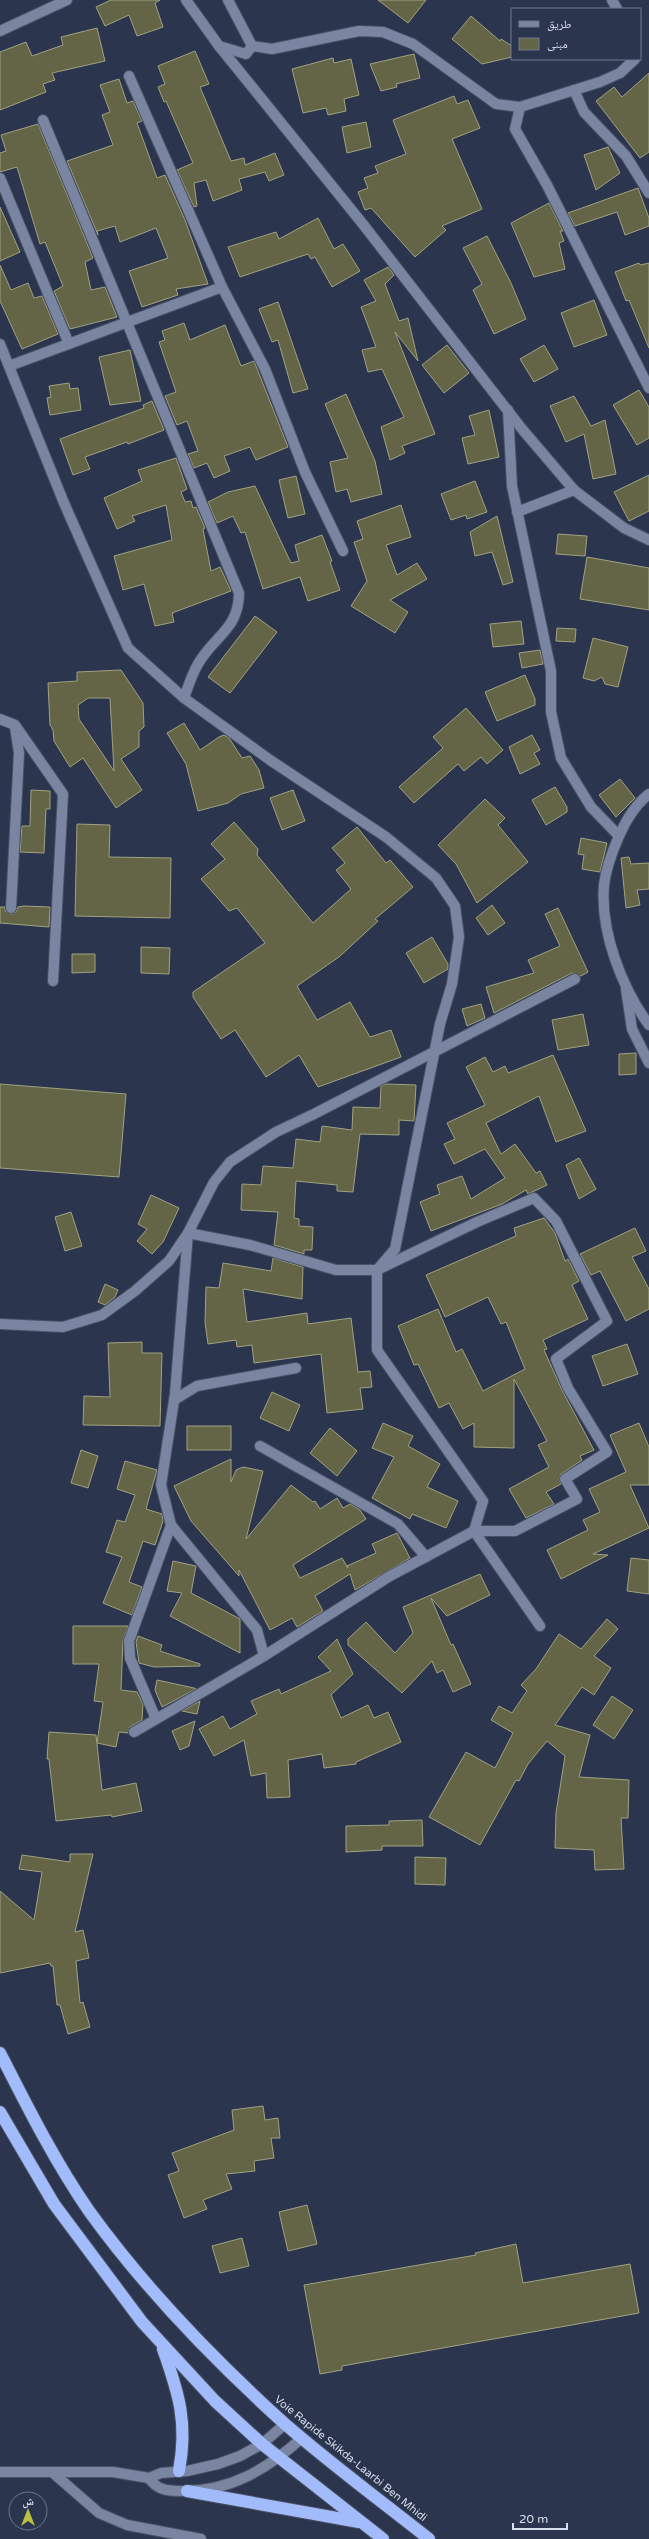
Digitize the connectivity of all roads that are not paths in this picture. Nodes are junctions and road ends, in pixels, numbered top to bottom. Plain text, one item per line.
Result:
1 (67, 0) edge
2 (186, 0) edge
3 (228, 0) edge
4 (0, 31) edge
5 (219, 46) junction
6 (252, 46) junction
7 (634, 60) edge
8 (129, 76) dead end
9 (574, 90) junction
10 (520, 107) junction
11 (43, 120) dead end
12 (0, 178) edge
13 (649, 193) edge
14 (222, 287) junction
15 (125, 323) junction
16 (0, 344) edge
17 (69, 344) junction
18 (9, 366) junction
19 (649, 388) edge
20 (508, 410) junction
21 (574, 490) junction
22 (517, 512) junction
23 (649, 540) edge
24 (343, 551) dead end
25 (184, 698) junction
26 (0, 719) edge
27 (15, 725) junction
28 (649, 794) edge
29 (619, 836) junction
30 (11, 908) dead end
31 (575, 979) dead end
32 (53, 981) dead end
33 (624, 981) junction
34 (649, 1025) edge
35 (435, 1050) junction
36 (649, 1062) edge
37 (188, 1233) junction
38 (377, 1270) junction
39 (0, 1324) edge
40 (296, 1368) dead end
41 (174, 1400) junction
42 (260, 1446) dead end
43 (171, 1525) junction
44 (474, 1531) junction
45 (426, 1557) junction
46 (540, 1626) dead end
47 (264, 1656) junction
48 (156, 1719) junction
49 (134, 1732) dead end
50 (0, 2053) edge
51 (0, 2112) edge
52 (160, 2342) junction
53 (285, 2424) junction
54 (302, 2438) junction
55 (262, 2444) junction
56 (278, 2459) junction
57 (179, 2471) junction
58 (0, 2472) edge
59 (52, 2472) junction
60 (149, 2478) junction
61 (187, 2491) junction
62 (364, 2523) junction
63 (201, 2539) edge
64 (384, 2539) edge
65 (429, 2539) edge

1 - 4 street
2 - 5 street
3 - 6 street
5 - 6 street
5 - 20 street
6 - 10 street
7 - 9 street
8 - 14 street
9 - 10 street
9 - 13 street
10 - 19 street
11 - 15 street
12 - 17 street
14 - 15 street
14 - 24 street
15 - 17 street
15 - 25 street
16 - 18 street
17 - 18 street
18 - 25 street
20 - 21 street
20 - 22 street
21 - 22 street
21 - 23 street
22 - 29 street
25 - 35 street
26 - 27 street
27 - 30 street
27 - 32 street
28 - 29 street
29 - 33 street
31 - 35 street
33 - 34 street
33 - 36 street
35 - 37 street
35 - 38 street
37 - 38 street
37 - 39 street
37 - 41 street
38 - 44 street
38 - 44 street
40 - 41 street
41 - 43 street
42 - 45 street
43 - 47 street
43 - 48 street
44 - 45 street
44 - 46 street
45 - 47 street
47 - 48 street
48 - 49 street
50 - 53 highway, Voie Rapide Skikda-Laarbi Ben Mhidi
51 - 52 highway
52 - 55 highway
52 - 57 highway
53 - 54 highway, Voie Rapide Skikda-Laarbi Ben Mhidi
53 - 55 street
54 - 56 street
54 - 65 highway, Voie Rapide Skikda-Laarbi Ben Mhidi
55 - 56 highway
55 - 57 street
56 - 61 street
56 - 62 highway
57 - 60 street
58 - 59 street
59 - 60 street
59 - 63 street
60 - 61 street
61 - 62 highway
62 - 64 highway

